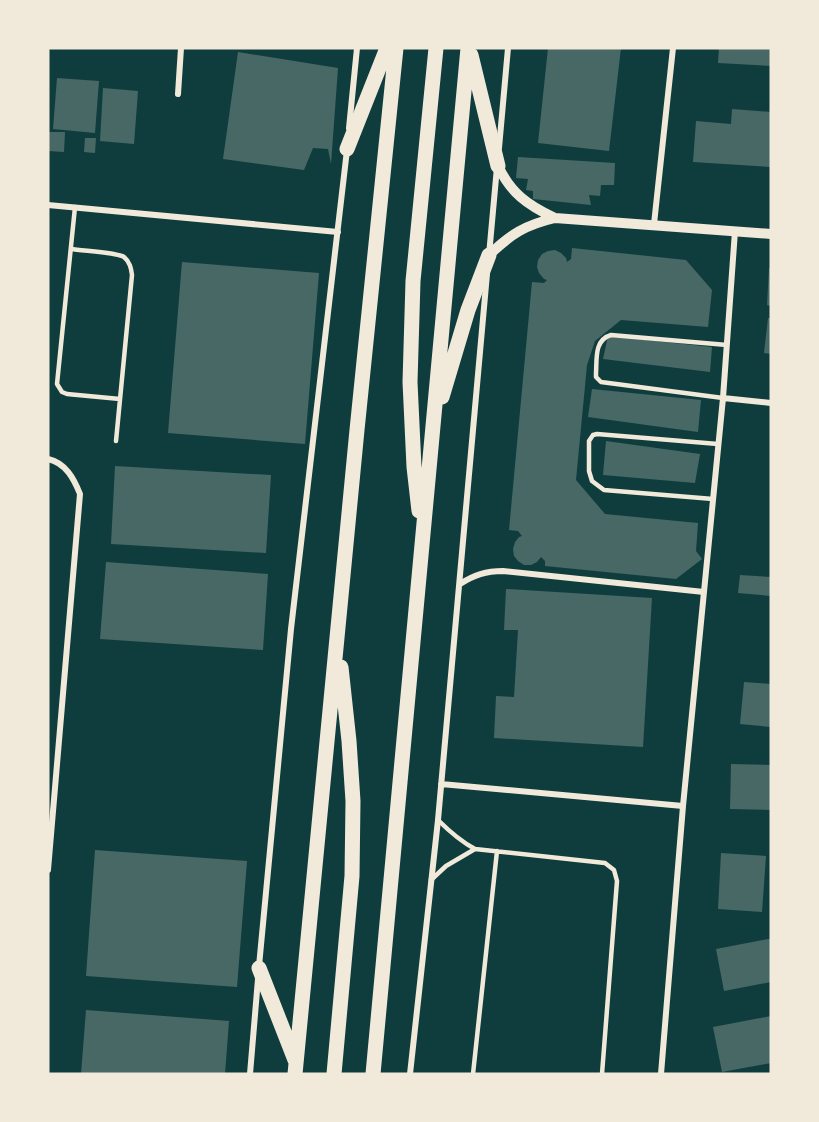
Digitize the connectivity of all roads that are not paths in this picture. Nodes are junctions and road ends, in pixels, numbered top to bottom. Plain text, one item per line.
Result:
1 (181, 48) edge
2 (357, 48) edge
3 (387, 48) edge
4 (396, 48) edge
5 (436, 48) edge
6 (469, 48) edge
7 (508, 48) edge
8 (673, 48) edge
9 (178, 94) dead end
10 (347, 149) junction
11 (498, 166) junction
12 (48, 205) edge
13 (75, 207) junction
14 (555, 218) junction
15 (654, 224) junction
16 (735, 231) junction
17 (338, 232) junction
18 (771, 234) edge
19 (71, 249) junction
20 (489, 255) junction
21 (727, 345) junction
22 (723, 398) junction
23 (120, 399) junction
24 (771, 402) edge
25 (432, 432) junction
26 (116, 441) dead end
27 (718, 444) junction
28 (48, 459) edge
29 (713, 499) junction
30 (423, 541) junction
31 (460, 584) junction
32 (704, 592) junction
33 (337, 634) junction
34 (441, 784) junction
35 (683, 806) junction
36 (438, 820) junction
37 (475, 849) junction
38 (497, 851) junction
39 (48, 870) edge
40 (431, 880) junction
41 (259, 968) junction
42 (296, 1069) edge
43 (250, 1074) edge
44 (334, 1074) edge
45 (373, 1074) edge
46 (410, 1074) edge
47 (472, 1074) edge
48 (602, 1074) edge
49 (661, 1074) edge

1 - 9 street
2 - 10 street
3 - 10 highway
4 - 33 highway
5 - 30 highway
6 - 11 highway
6 - 25 highway
7 - 11 street
8 - 15 street
10 - 17 street
11 - 14 street
11 - 20 street
12 - 13 street
13 - 17 street
13 - 19 lane
14 - 15 street
14 - 20 street
15 - 16 street
16 - 18 street
16 - 21 street
17 - 41 street
19 - 23 lane
19 - 23 lane
20 - 25 highway
20 - 31 street
21 - 22 street
21 - 22 lane
22 - 24 street
22 - 27 street
23 - 26 lane
25 - 30 highway
27 - 29 street
27 - 29 lane
28 - 39 street
29 - 32 street
30 - 45 highway
31 - 32 street
31 - 34 street
32 - 35 street
33 - 42 highway
33 - 44 highway
34 - 35 street
34 - 36 street
35 - 49 street
36 - 37 lane
36 - 40 street
37 - 38 lane
37 - 40 lane
38 - 47 lane
38 - 48 lane
40 - 46 street
41 - 42 highway
41 - 43 street

